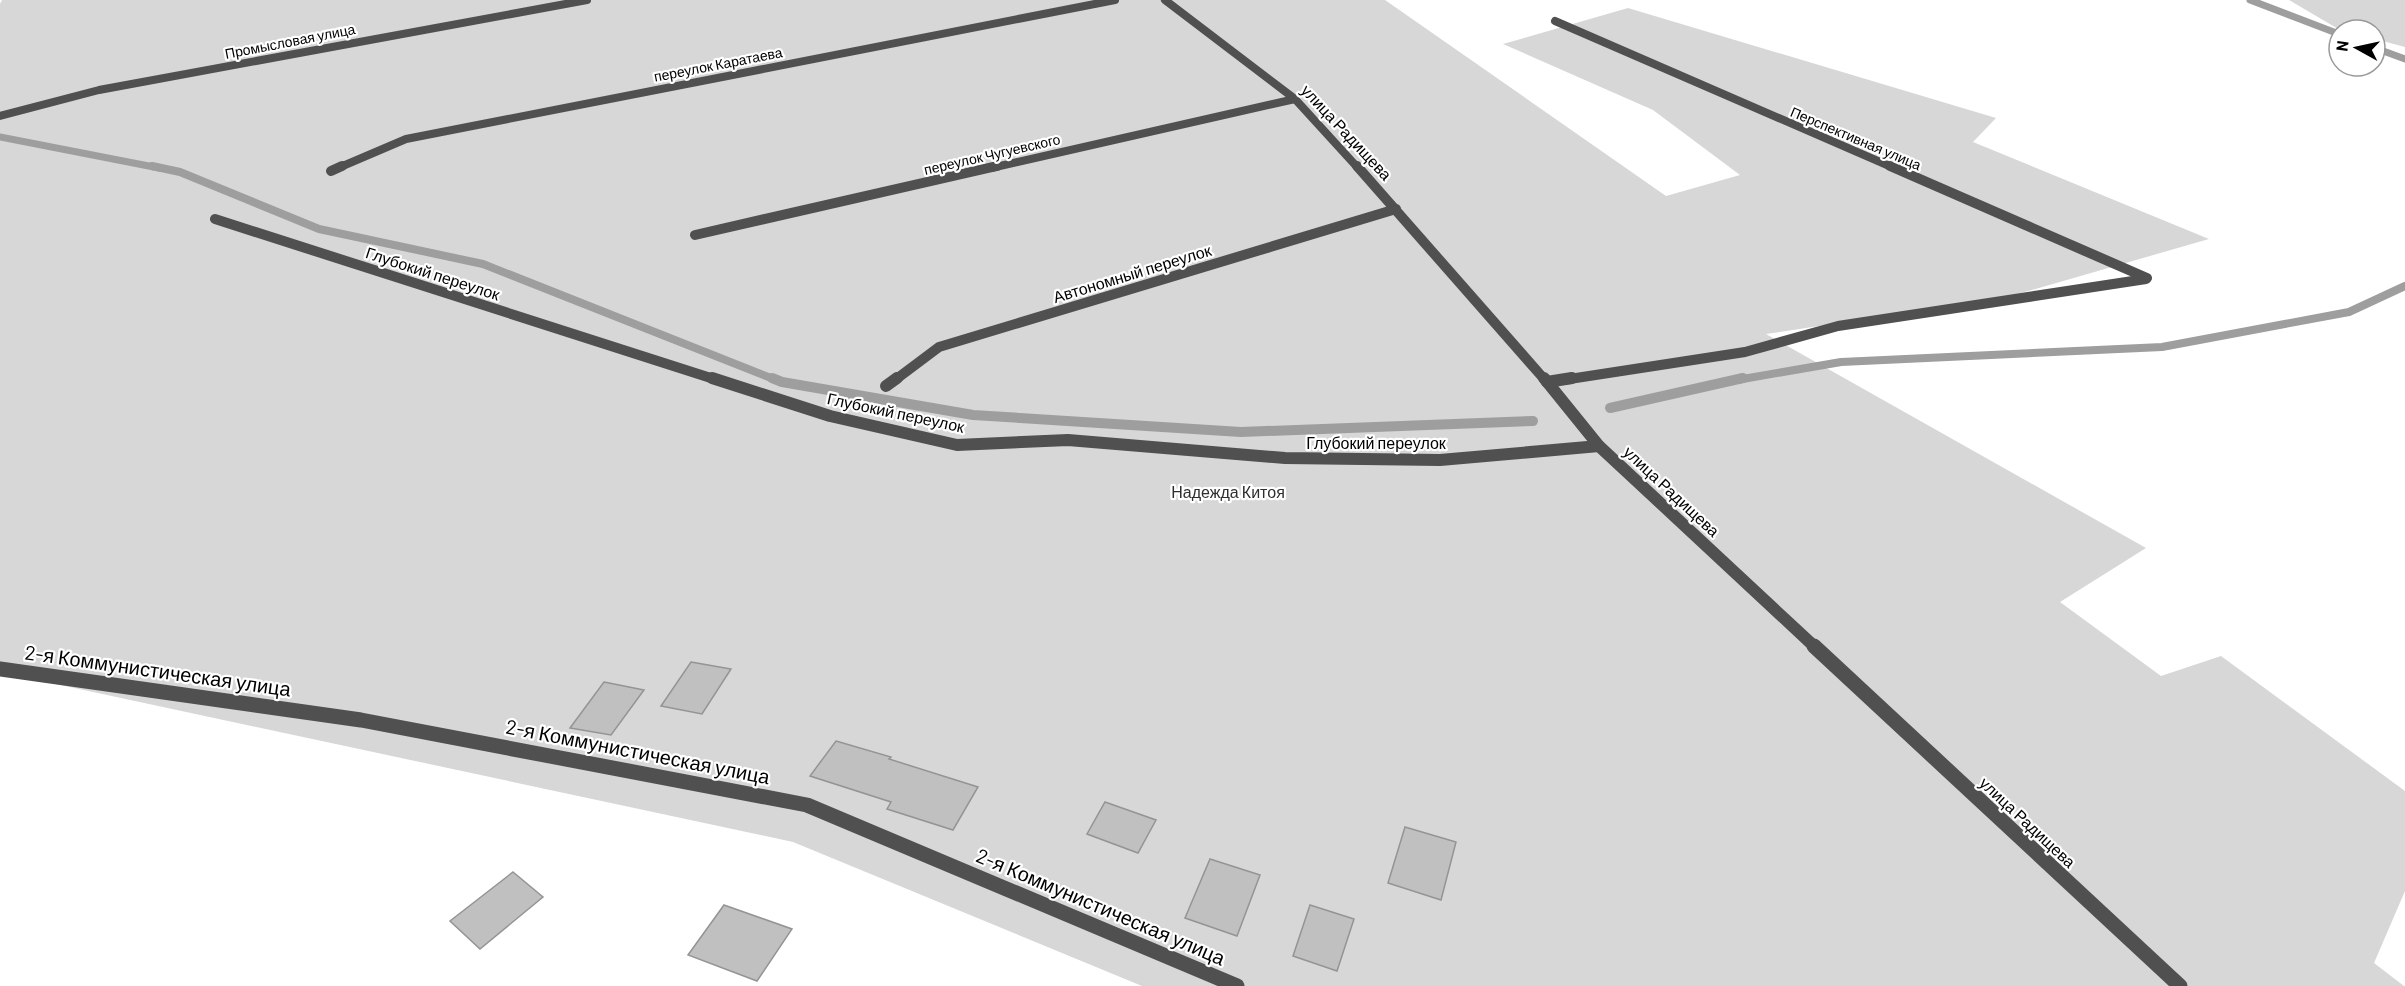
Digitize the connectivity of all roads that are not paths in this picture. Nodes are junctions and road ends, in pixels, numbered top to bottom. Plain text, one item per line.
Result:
1 (587, 0) edge
2 (1114, 0) edge
3 (1165, 0) edge
4 (1555, 21) dead end
5 (1295, 99) junction
6 (0, 116) edge
7 (331, 171) dead end
8 (1396, 208) junction
9 (215, 219) dead end
10 (695, 235) dead end
11 (1547, 382) junction
12 (886, 386) dead end
13 (1599, 446) junction
14 (0, 669) edge
15 (1237, 986) edge
16 (2180, 986) edge

1 - 6 street, Промысловая улица
2 - 7 street, переулок Каратаева
3 - 5 street, улица Радищева
4 - 11 street, Перспективная улица
5 - 8 street, улица Радищева
5 - 10 street, переулок Чугуевского
8 - 11 street, улица Радищева
8 - 12 street, Автономный переулок
9 - 13 street, Глубокий переулок
11 - 13 street, улица Радищева
13 - 16 street, улица Радищева
14 - 15 street, 2-я Коммунистическая улица

